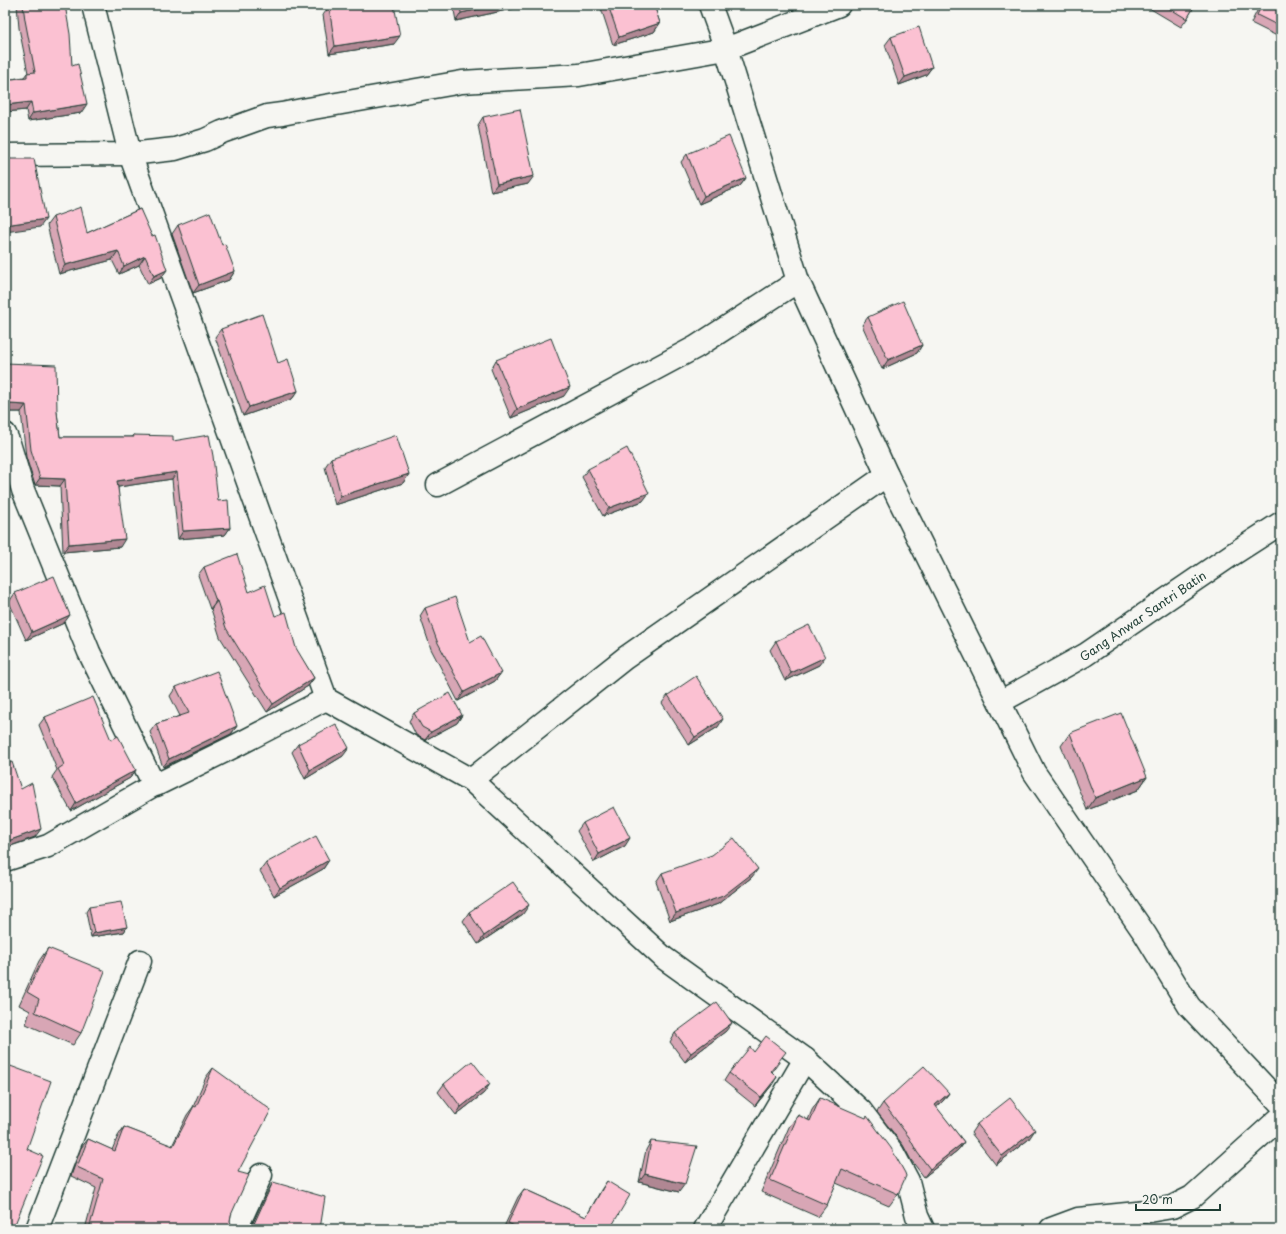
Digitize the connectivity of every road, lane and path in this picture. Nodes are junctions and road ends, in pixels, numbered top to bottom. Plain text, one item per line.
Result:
1 (93, 5) edge
2 (710, 5) edge
3 (839, 5) edge
4 (726, 49) junction
5 (130, 154) junction
6 (5, 155) edge
7 (798, 281) junction
8 (5, 434) edge
9 (887, 475) junction
10 (438, 485) dead end
11 (1281, 523) edge
12 (326, 699) junction
13 (1000, 702) junction
14 (472, 780) junction
15 (154, 785) junction
16 (5, 860) edge
17 (140, 961) dead end
18 (805, 1059) junction
19 (1281, 1104) edge
20 (1281, 1117) edge
21 (261, 1175) dead end
22 (37, 1229) edge
23 (236, 1229) edge
24 (706, 1229) edge
25 (923, 1229) edge
26 (1051, 1229) edge

1 - 5 street
2 - 4 street
3 - 4 street
4 - 5 street
4 - 7 street
5 - 6 street
5 - 12 street
7 - 9 street
7 - 10 street
8 - 15 street
9 - 13 street
9 - 14 street
11 - 13 street, Gang Anwar Santri Batin
12 - 14 street
12 - 15 street
13 - 19 street
14 - 18 street
15 - 16 street
17 - 22 street
18 - 24 street
18 - 25 street
20 - 26 street
21 - 23 street

